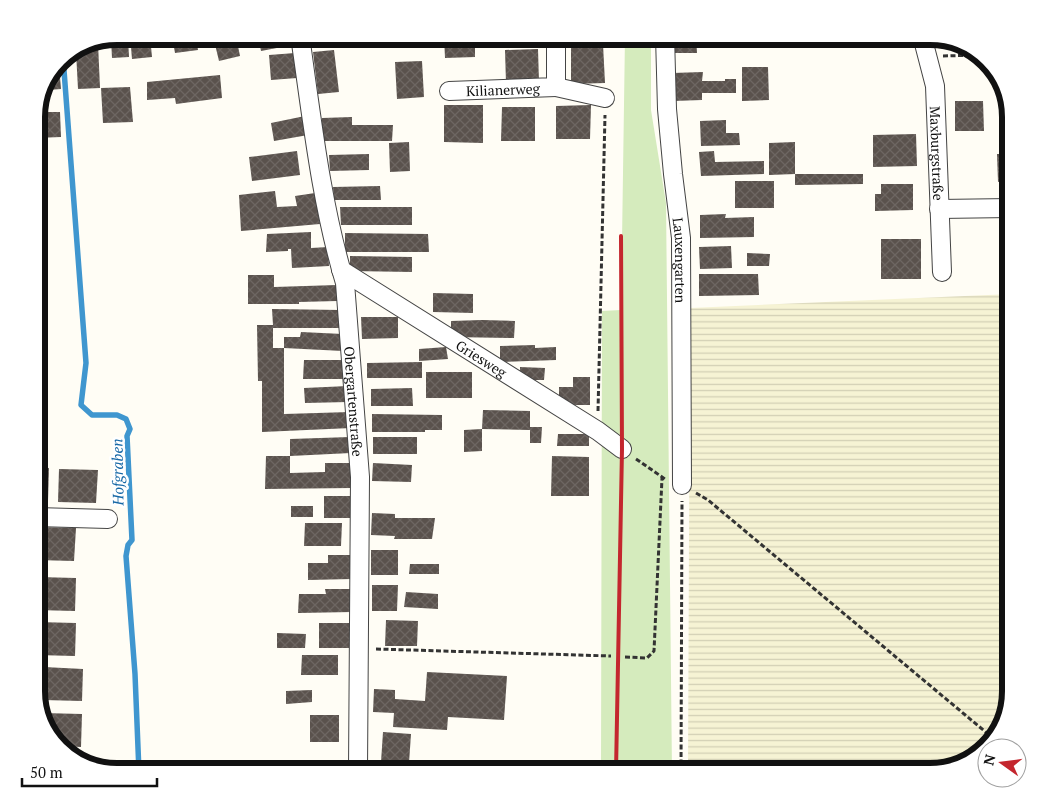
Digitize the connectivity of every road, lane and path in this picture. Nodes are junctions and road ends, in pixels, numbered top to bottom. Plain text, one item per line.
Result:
1 (301, 45) edge
2 (556, 45) edge
3 (665, 45) edge
4 (925, 45) edge
5 (966, 55) edge
6 (928, 56) junction
7 (556, 88) junction
8 (449, 91) dead end
9 (605, 98) joint
10 (1002, 208) edge
11 (939, 209) junction
12 (340, 270) junction
13 (942, 272) dead end
14 (598, 431) junction
15 (622, 449) joint
16 (662, 478) junction
17 (682, 485) junction
18 (45, 517) edge
19 (108, 519) dead end
20 (359, 648) junction
21 (611, 656) dead end
22 (625, 657) dead end
23 (988, 734) edge
24 (358, 763) edge
25 (681, 763) edge

1 - 12 street, Obergartenstraße
2 - 7 street, Kilianerweg
3 - 17 street, Lauxengarten
4 - 6 street, Maxburgstraße
5 - 6 path
6 - 11 street, Maxburgstraße
7 - 8 street, Kilianerweg
7 - 9 street, Kilianerweg
9 - 14 path
10 - 11 street
11 - 13 street, Maxburgstraße
12 - 14 street, Griesweg
12 - 20 street, Obergartenstraße
14 - 15 street, Griesweg
15 - 16 path
16 - 17 path
16 - 22 path
17 - 23 path
17 - 25 path
18 - 19 street
20 - 21 path
20 - 24 street, Obergartenstraße

